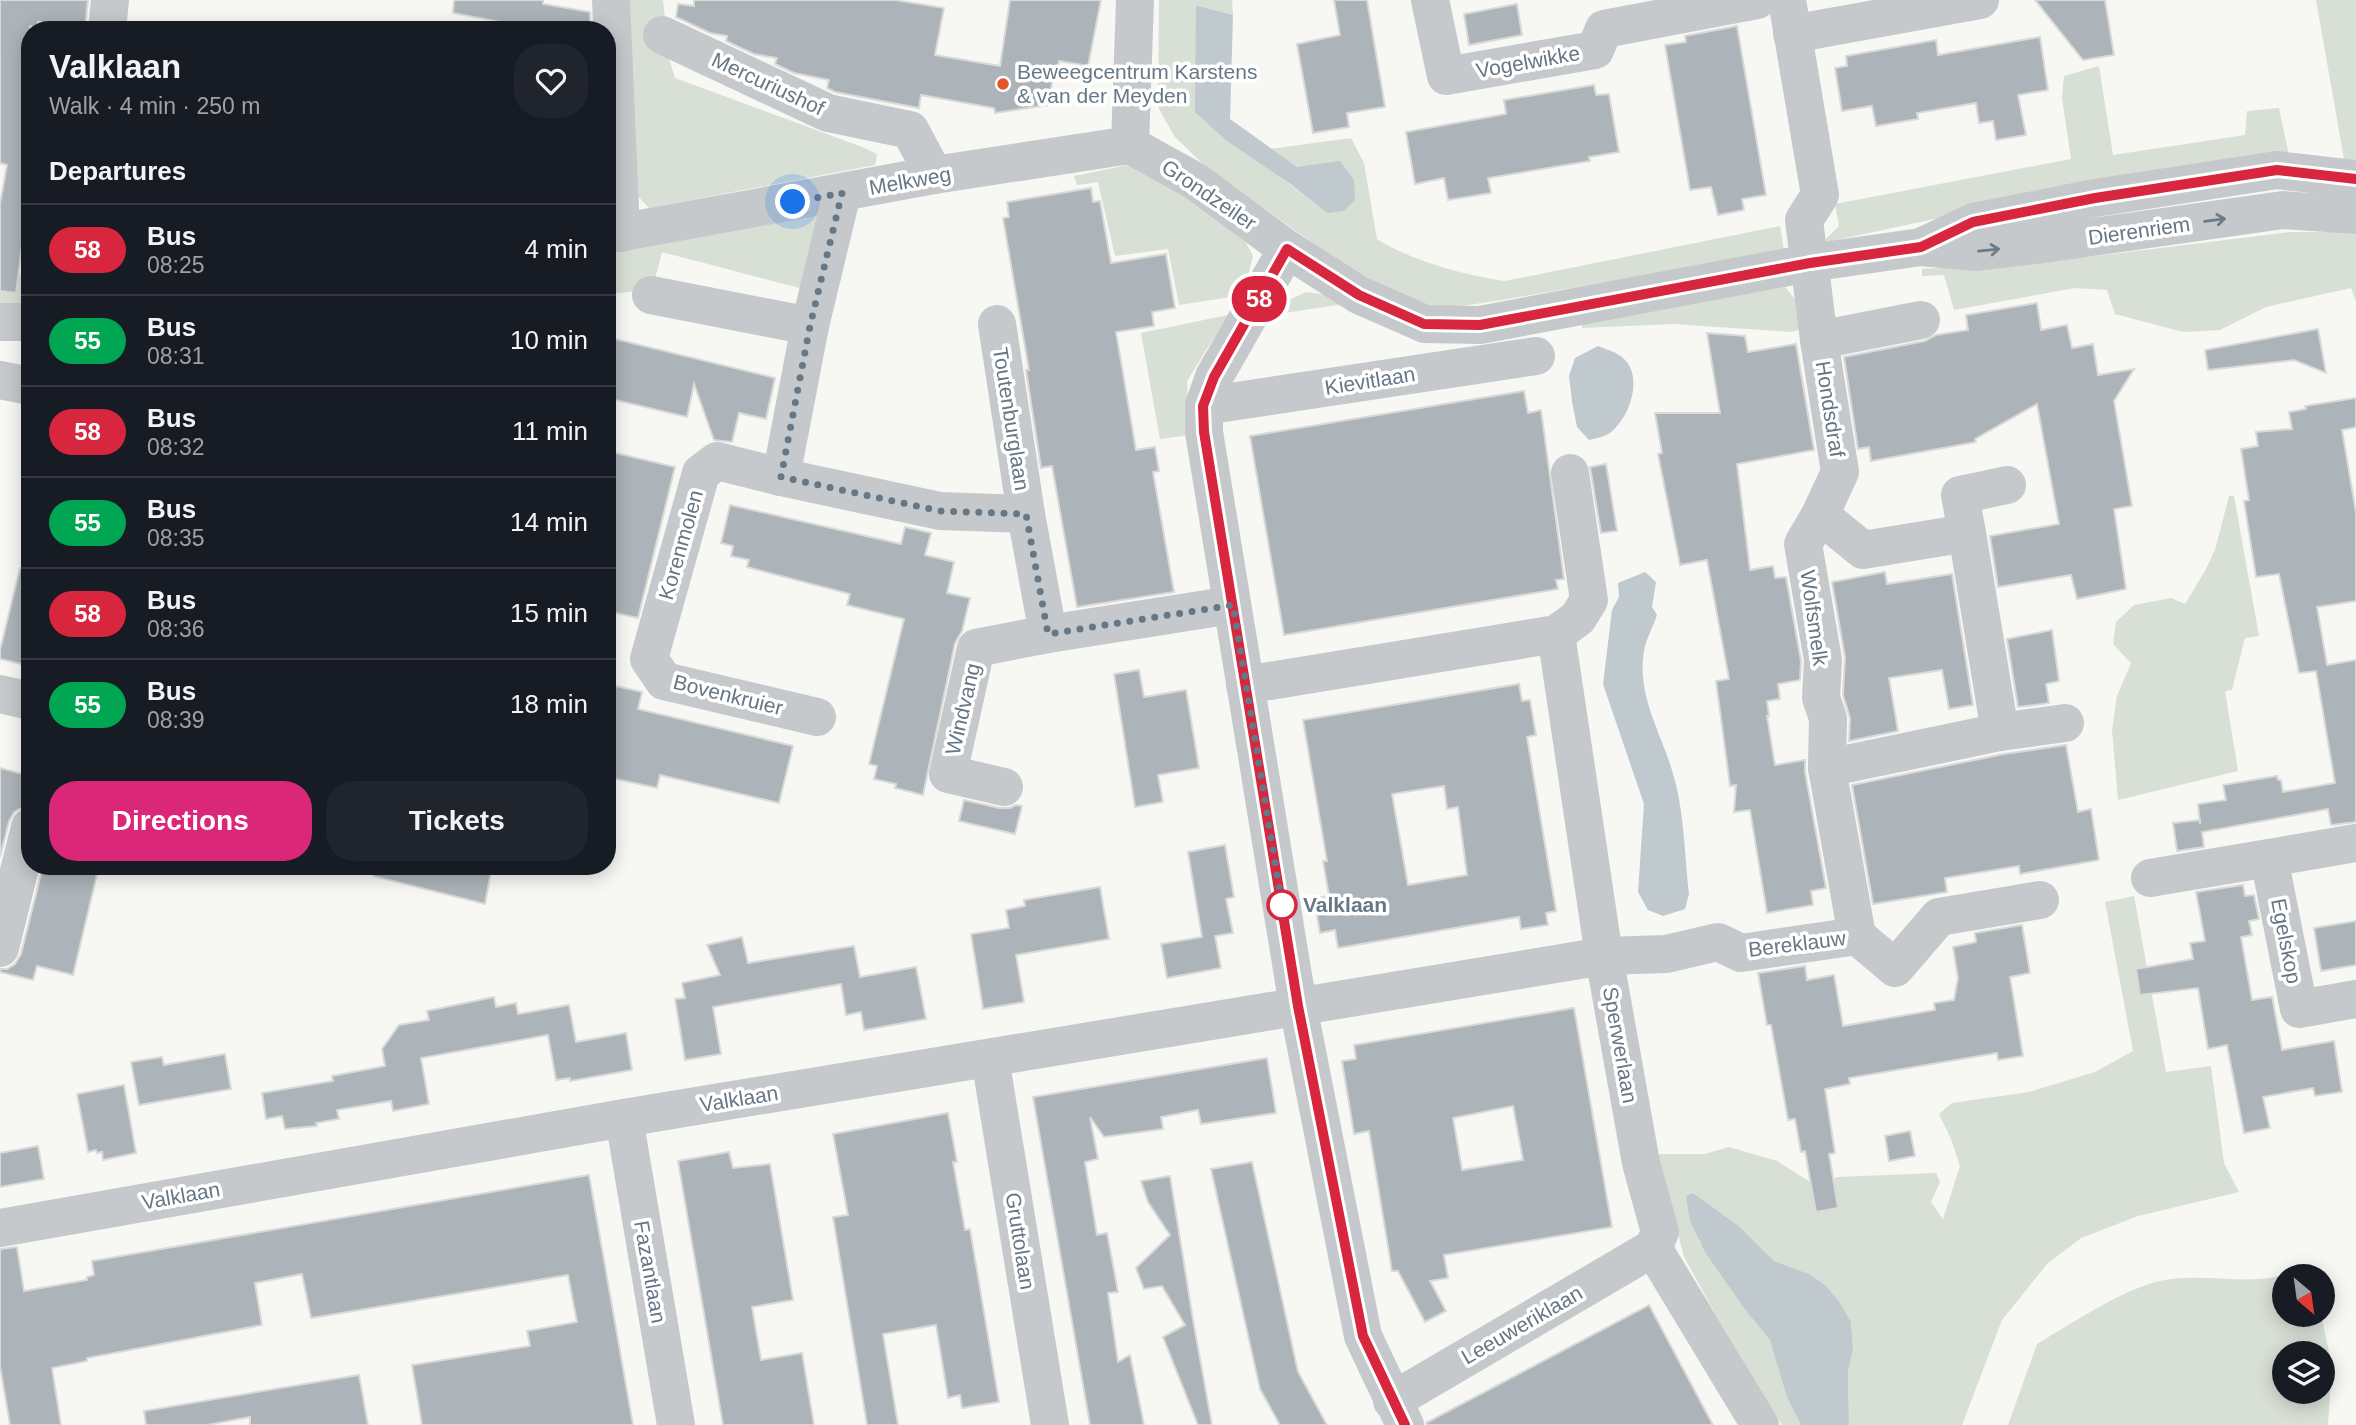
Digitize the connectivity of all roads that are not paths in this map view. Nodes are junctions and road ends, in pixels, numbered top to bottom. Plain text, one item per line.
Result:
1 (110, 0) edge
2 (611, 0) edge
3 (1135, 0) edge
4 (1430, 0) edge
5 (1757, 0) edge
6 (1980, 0) edge
7 (1789, 17) edge
8 (108, 21) edge
9 (611, 21) edge
10 (662, 35) dead end
11 (1130, 145) junction
12 (934, 175) junction
13 (2356, 179) edge
14 (842, 193) junction
15 (2356, 215) edge
16 (616, 234) edge
17 (1921, 247) junction
18 (1287, 249) junction
19 (1810, 263) junction
20 (651, 295) dead end
21 (1921, 320) dead end
22 (0, 322) edge
23 (21, 322) edge
24 (997, 324) dead end
25 (810, 326) junction
26 (1819, 340) junction
27 (1536, 356) dead end
28 (0, 380) edge
29 (21, 384) edge
30 (1203, 406) junction
31 (1570, 473) dead end
32 (781, 477) junction
33 (2007, 485) dead end
34 (1026, 514) junction
35 (1820, 515) junction
36 (1967, 533) junction
37 (1233, 605) junction
38 (1048, 634) junction
39 (1556, 634) junction
40 (649, 659) joint
41 (1245, 685) junction
42 (0, 694) edge
43 (21, 699) edge
44 (817, 717) dead end
45 (2066, 723) dead end
46 (2000, 733) junction
47 (1827, 768) junction
48 (1004, 787) dead end
49 (2356, 843) edge
50 (2269, 858) junction
51 (21, 863) edge
52 (2150, 878) dead end
53 (2040, 900) dead end
54 (1857, 936) junction
55 (0, 948) edge
56 (1604, 956) junction
57 (2356, 999) edge
58 (1298, 1006) junction
59 (990, 1058) junction
60 (624, 1118) junction
61 (0, 1228) edge
62 (1653, 1248) junction
63 (1399, 1413) edge
64 (676, 1425) edge
65 (1050, 1425) edge
66 (1760, 1425) edge

1 - 8 street
2 - 9 street
3 - 11 street
4 - 5 street, Vogelwikke
6 - 7 street
7 - 19 street
10 - 12 street, Mercuriushof
11 - 12 street, Melkweg
11 - 18 street, Grondzeiler
12 - 14 street, Melkweg
13 - 17 street, Dierenriem
14 - 16 street, Melkweg
14 - 25 street
17 -> 15 street, Dierenriem
17 - 19 street, Dierenriem
18 - 19 street, Dierenriem
18 - 30 street
19 - 26 street, Hondsdraf
20 - 25 street
21 - 26 street
22 - 23 street
24 - 34 street, Toutenburglaan
25 - 32 street
26 - 35 street, Hondsdraf
27 - 30 street, Kievitlaan
28 - 29 street
30 - 37 street
31 - 39 street
32 - 34 street
32 - 40 street, Korenmolen
33 - 36 street
34 - 38 street
35 - 36 street
35 - 47 street, Wolfsmelk
36 - 46 street
37 - 38 street
37 - 41 street
38 - 48 street, Windvang
39 - 41 street
39 - 56 street, Sperwerlaan
40 - 44 street, Bovenkruier
41 - 58 street
42 - 43 street
45 - 46 street
46 - 47 street
47 - 54 street, Wolfsmelk
49 - 50 street
50 - 52 street
50 - 57 street, Egelskop
51 - 55 street
53 - 54 street, Bereklauw
54 - 56 street, Bereklauw
56 - 58 street, Valklaan
56 - 62 street, Sperwerlaan
58 - 59 street, Valklaan
58 - 63 street
59 - 60 street, Valklaan
59 - 65 street, Gruttolaan
60 - 61 street, Valklaan
60 - 64 street, Fazantlaan
62 - 63 street, Leeuweriklaan
62 - 66 street

